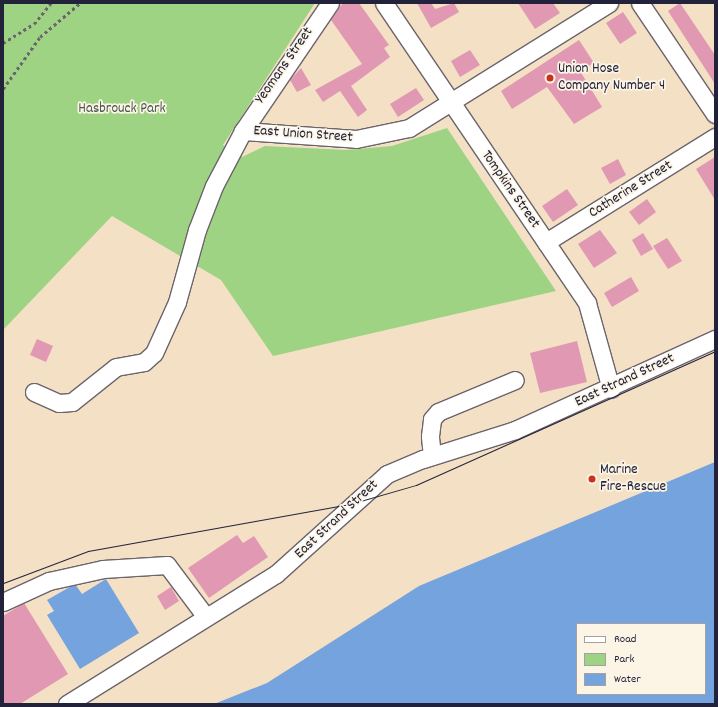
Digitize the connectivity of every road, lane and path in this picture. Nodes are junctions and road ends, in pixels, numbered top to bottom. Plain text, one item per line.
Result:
1 (51, 3) edge
2 (80, 3) edge
3 (330, 3) edge
4 (384, 3) edge
5 (609, 3) edge
6 (640, 3) edge
7 (3, 42) edge
8 (3, 89) edge
9 (451, 104) junction
10 (715, 114) edge
11 (243, 131) junction
12 (715, 137) edge
13 (546, 242) junction
14 (715, 340) edge
15 (515, 380) dead end
16 (611, 389) junction
17 (34, 392) dead end
18 (432, 456) junction
19 (3, 602) edge
20 (206, 617) junction
21 (67, 704) edge

1 - 7 path
2 - 8 path
3 - 11 street, Yeomans Street
4 - 9 street, Tompkins Street
5 - 9 street, East Union Street
6 - 10 street
9 - 11 street, East Union Street
9 - 13 street, Tompkins Street
11 - 17 street, East Union Street
12 - 13 street, Catherine Street
13 - 16 street, Tompkins Street
14 - 16 street, East Strand Street
15 - 18 street
16 - 18 street, East Strand Street
18 - 20 street, East Strand Street
19 - 20 street
20 - 21 street, East Strand Street

